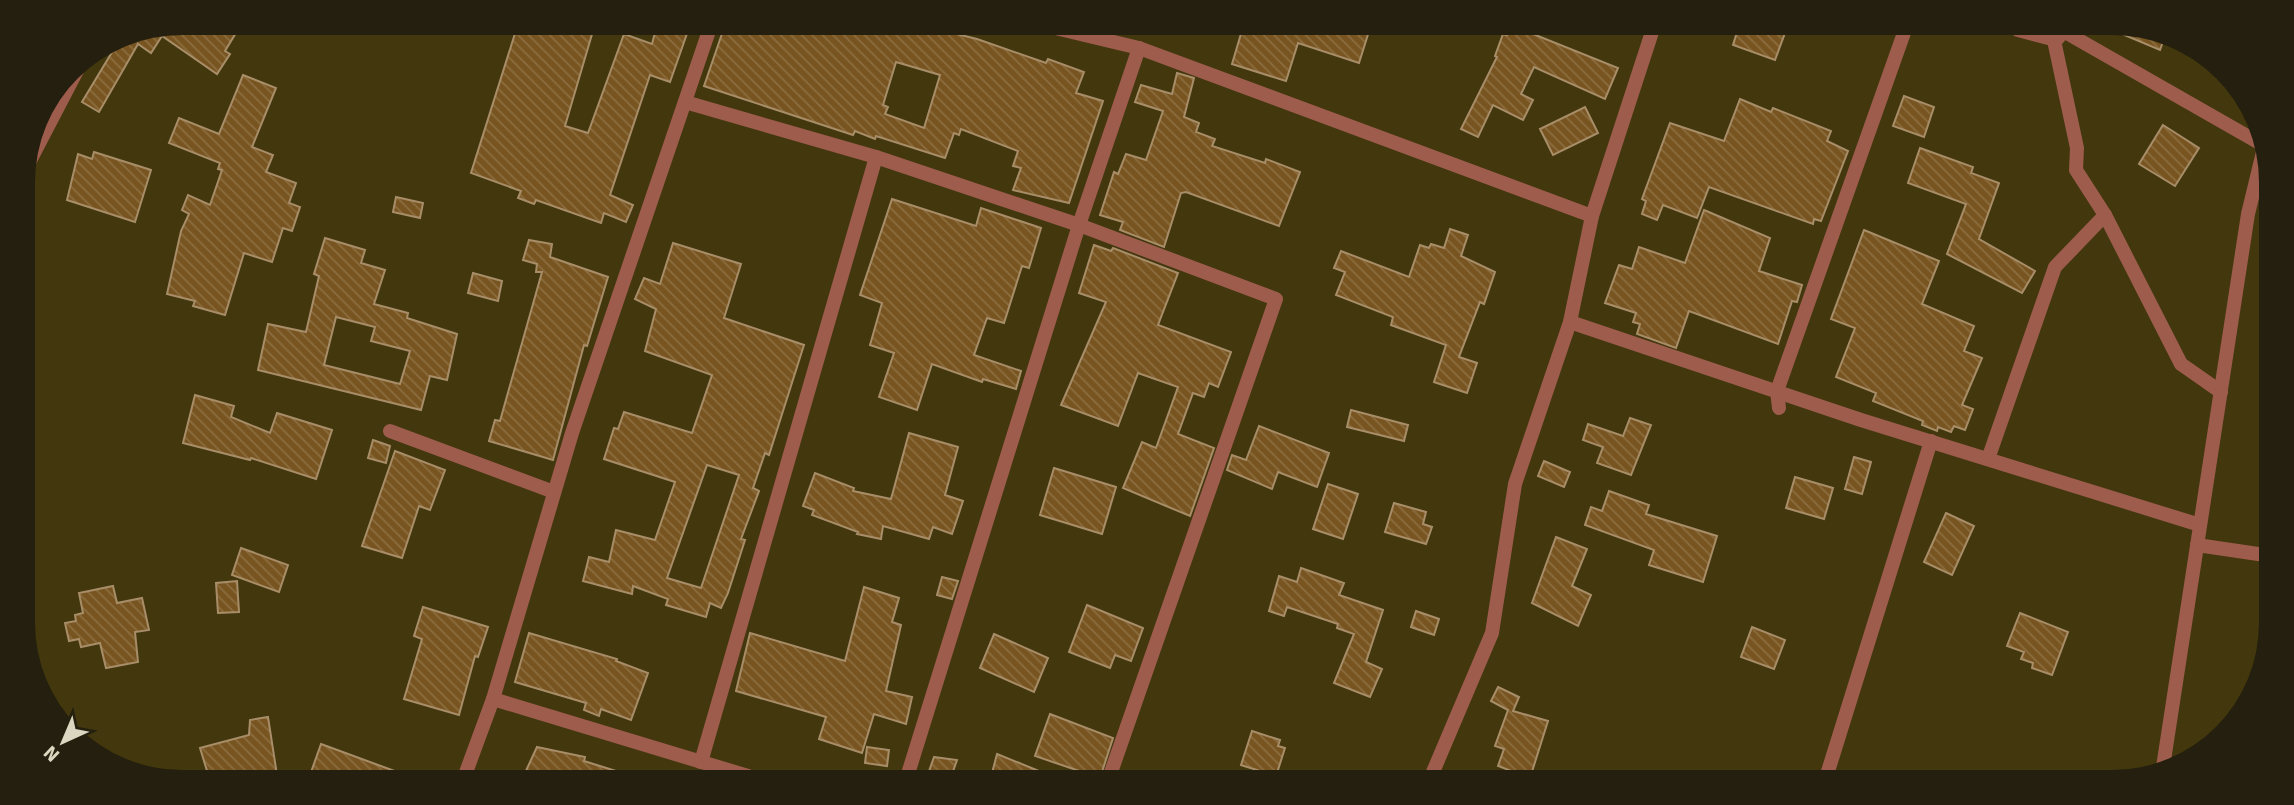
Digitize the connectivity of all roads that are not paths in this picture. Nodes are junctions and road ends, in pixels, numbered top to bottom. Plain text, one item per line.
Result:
1 (708, 35) edge
2 (1085, 35) edge
3 (1651, 35) edge
4 (1903, 35) edge
5 (2059, 35) edge
6 (2063, 35) edge
7 (1139, 48) junction
8 (66, 92) edge
9 (685, 102) junction
10 (42, 137) edge
11 (2253, 140) edge
12 (876, 157) junction
13 (2258, 168) edge
14 (2105, 215) junction
15 (1591, 216) junction
16 (1079, 225) junction
17 (1570, 321) junction
18 (1777, 391) junction
19 (2221, 392) junction
20 (1779, 408) dead end
21 (390, 431) dead end
22 (1931, 441) junction
23 (1988, 459) junction
24 (554, 492) junction
25 (2200, 525) junction
26 (2197, 545) junction
27 (2259, 554) edge
28 (493, 699) junction
29 (2164, 760) edge
30 (701, 762) junction
31 (467, 770) edge
32 (728, 770) edge
33 (909, 770) edge
34 (1112, 770) edge
35 (1434, 770) edge
36 (1828, 770) edge

1 - 9 street
2 - 7 street
3 - 15 street
4 - 18 street
5 - 14 street
6 - 11 street
7 - 15 street
7 - 16 street
8 - 10 street
9 - 12 street
9 - 24 street
12 - 16 street
12 - 30 street
13 - 19 street
14 - 19 street
14 - 23 street
15 - 17 street
16 - 33 street
16 - 34 street
17 - 18 street
17 - 35 street
18 - 20 street
18 - 22 street
19 - 25 street
21 - 24 street
22 - 23 street
22 - 36 street
23 - 25 street
24 - 28 street
25 - 26 street
26 - 27 street
26 - 29 street
28 - 30 street
28 - 31 street
30 - 32 street

